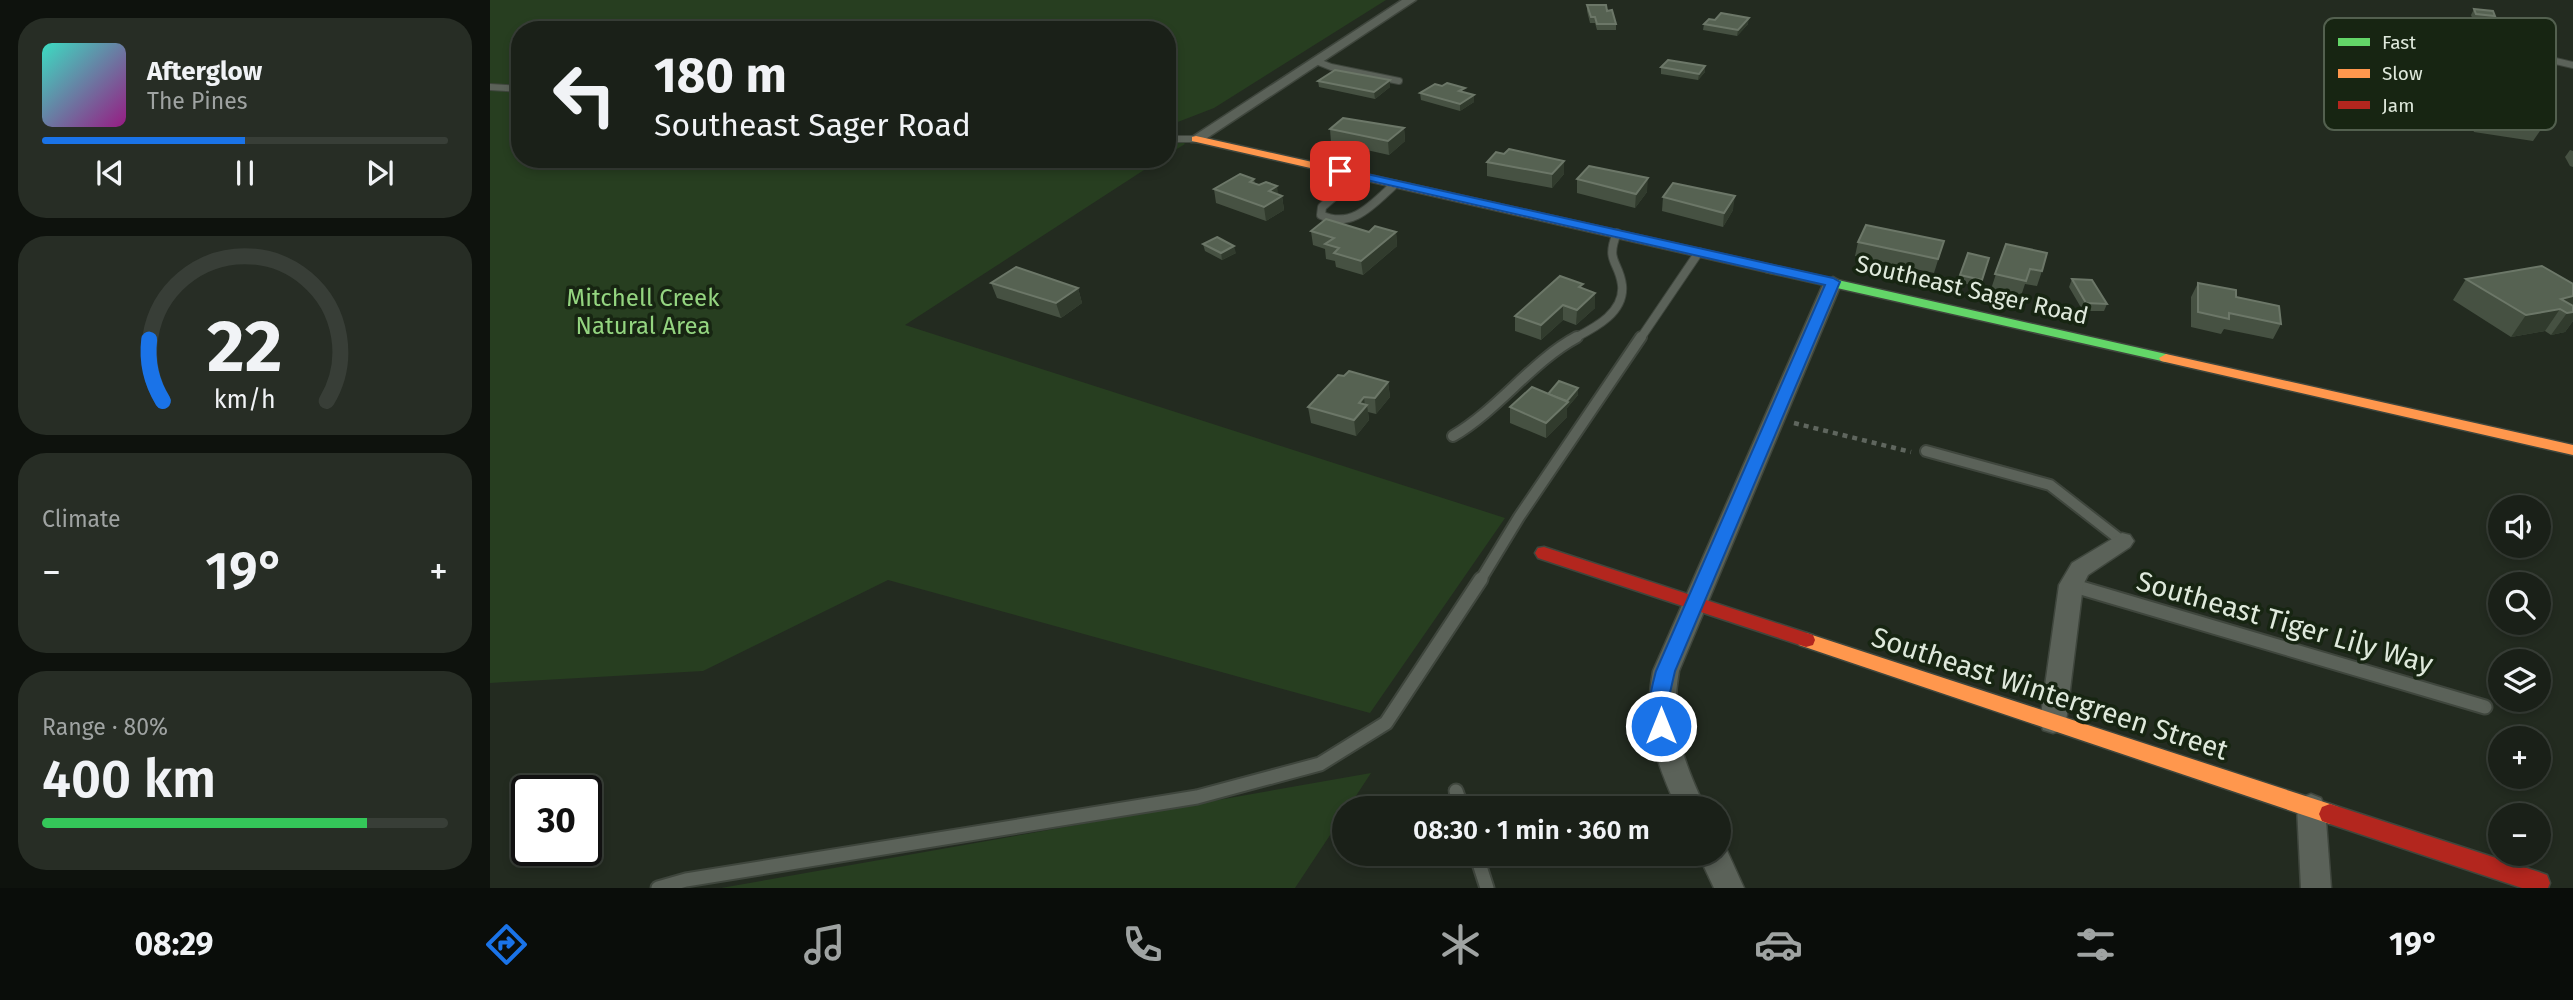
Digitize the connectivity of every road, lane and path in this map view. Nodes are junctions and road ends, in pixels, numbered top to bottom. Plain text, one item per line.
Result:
1 (1410, 0) edge
2 (1316, 61) junction
3 (1399, 81) dead end
4 (490, 87) edge
5 (511, 88) edge
6 (1176, 138) edge
7 (1196, 139) junction
8 (1359, 175) junction
9 (1395, 184) junction
10 (1617, 233) junction
11 (1699, 252) junction
12 (1833, 282) junction
13 (1774, 418) junction
14 (1453, 436) dead end
15 (2573, 450) edge
16 (1926, 451) joint
17 (2122, 541) joint
18 (1544, 553) dead end
19 (2071, 585) junction
20 (1695, 603) junction
21 (2485, 707) dead end
22 (2053, 722) junction
23 (1456, 791) dead end
24 (1458, 796) edge
25 (1685, 796) edge
26 (2311, 807) junction
27 (1480, 866) edge
28 (1719, 866) edge
29 (2539, 883) dead end
30 (659, 888) edge
31 (1486, 888) edge
32 (1729, 888) edge
33 (2316, 888) edge

1 - 2 street
2 - 3 lane
2 - 7 street
4 - 5 lane
6 - 7 lane
7 - 8 street, Southeast Sager Road
8 - 9 street, Southeast Sager Road
8 - 9 lane
9 - 10 street, Southeast Sager Road
10 - 11 street, Southeast Sager Road
10 - 14 lane
11 - 12 street, Southeast Sager Road
11 - 30 lane
12 - 13 street
12 - 15 street, Southeast Sager Road
13 - 16 path
13 - 20 street
16 - 17 lane
17 - 19 street
18 - 20 street, Southeast Wintergreen Street
19 - 21 lane, Southeast Tiger Lily Way
19 - 22 street
20 - 22 street, Southeast Wintergreen Street
20 - 25 street
22 - 26 street, Southeast Wintergreen Street
23 - 24 lane
26 - 29 street, Southeast Wintergreen Street
26 - 33 street
27 - 31 lane
28 - 32 street

